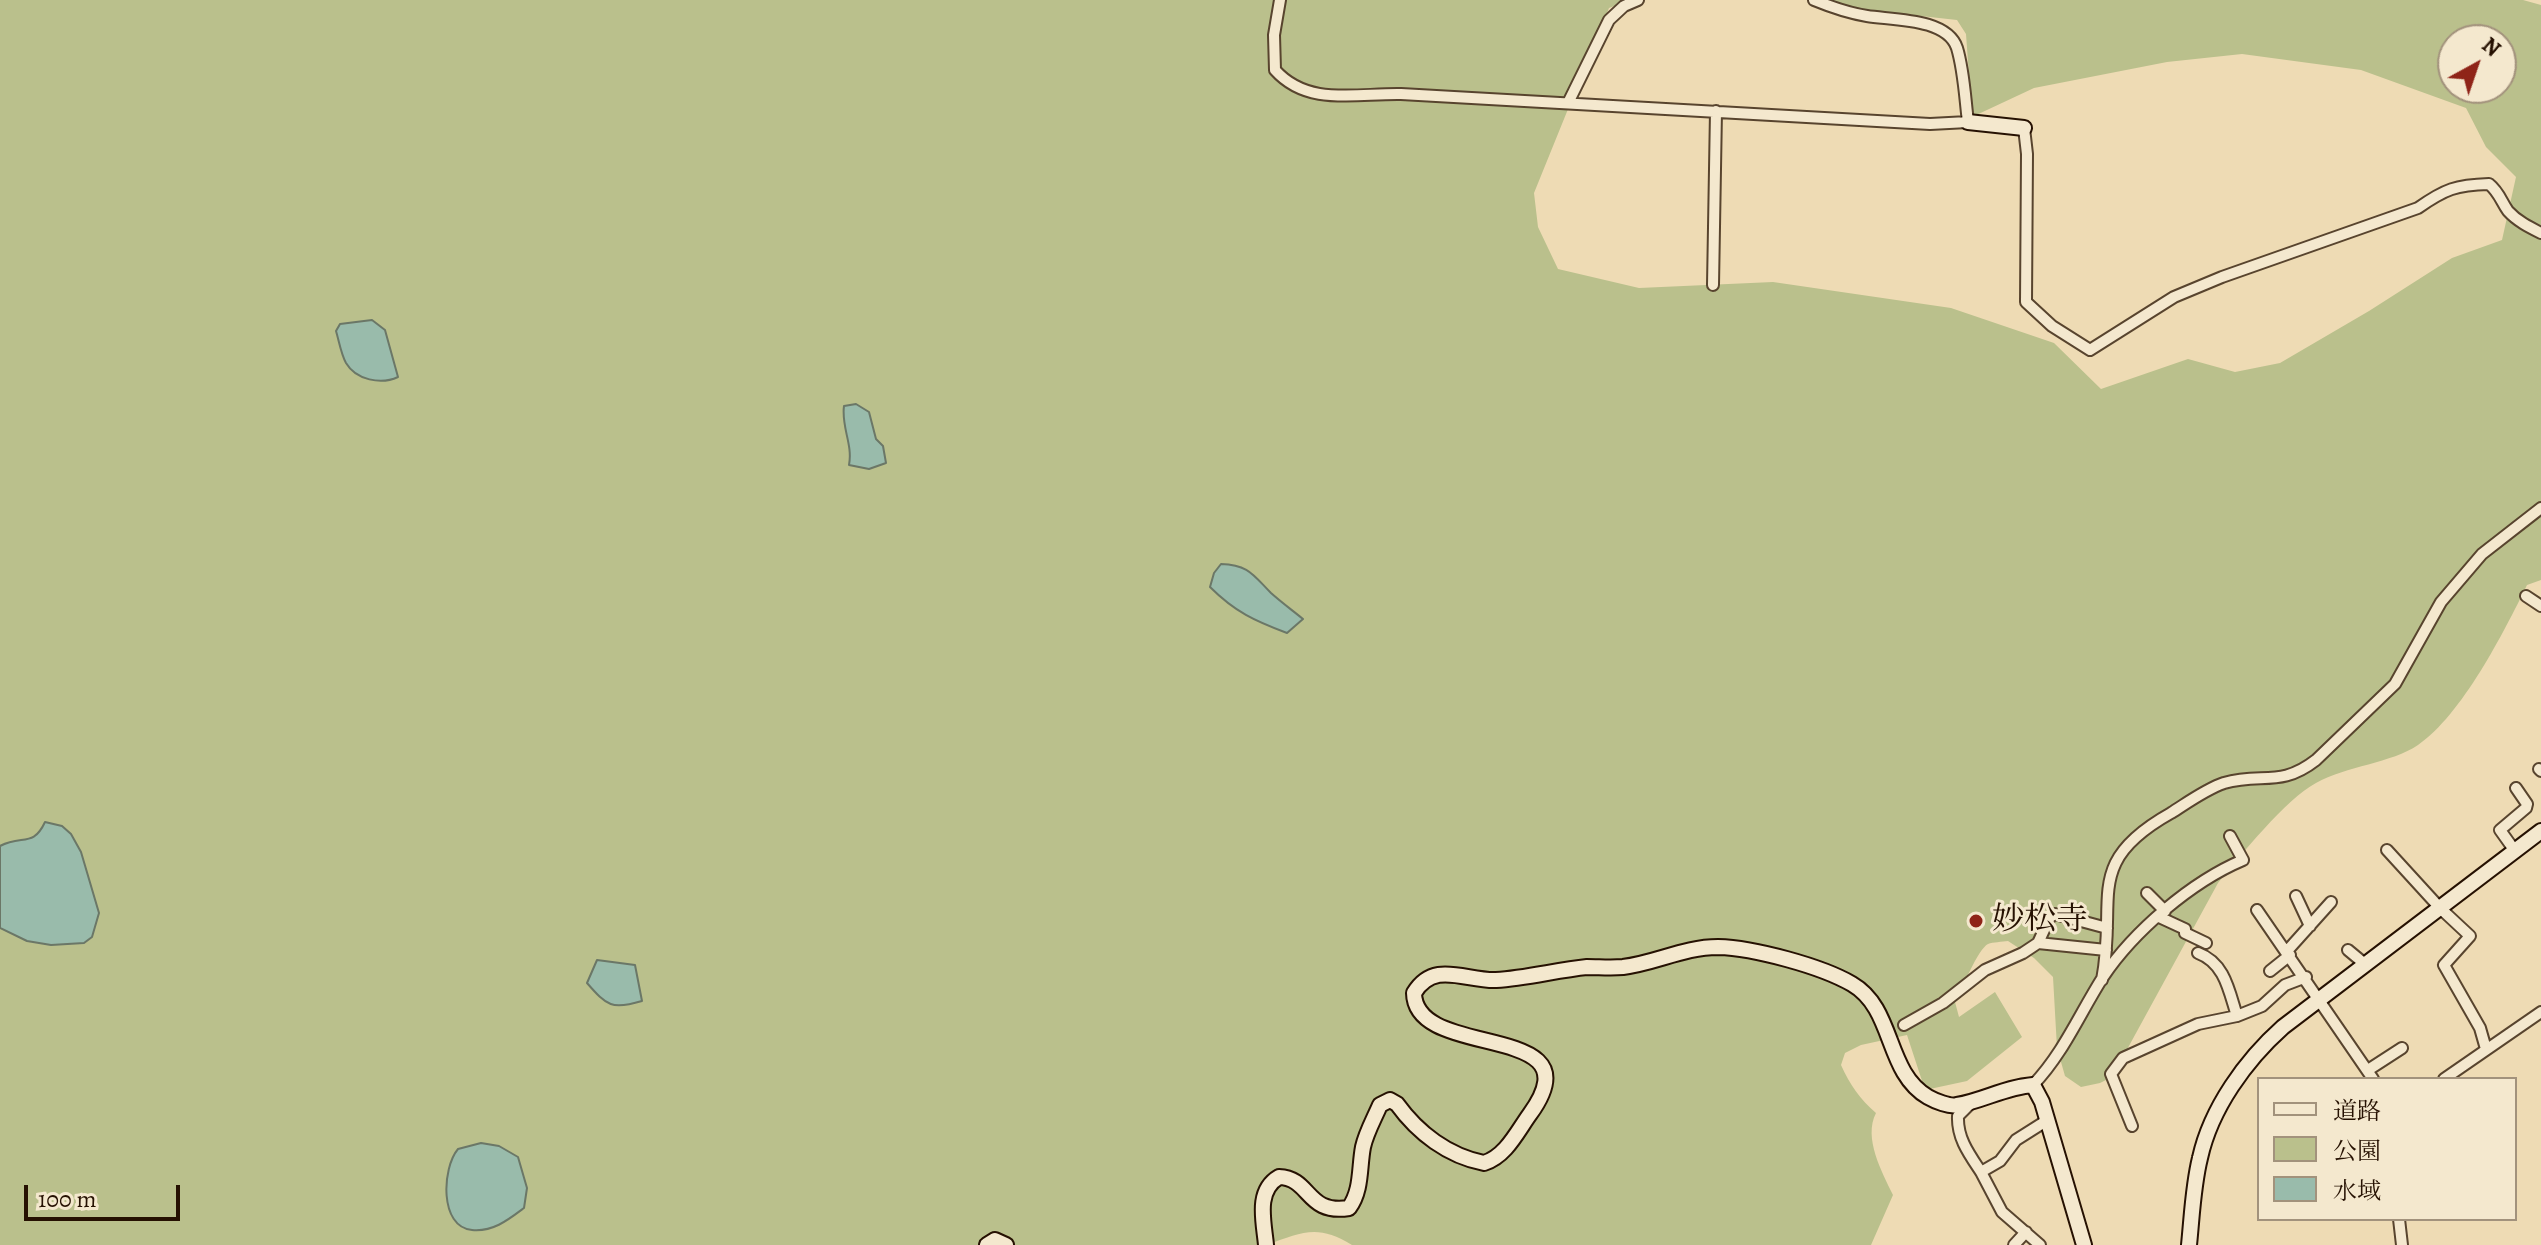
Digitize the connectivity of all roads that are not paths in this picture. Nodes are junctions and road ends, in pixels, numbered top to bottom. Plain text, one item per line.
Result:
1 (1280, 0) edge
2 (1638, 0) edge
3 (1814, 0) edge
4 (1568, 103) junction
5 (1716, 111) junction
6 (1968, 122) junction
7 (2024, 128) joint
8 (2541, 233) edge
9 (1713, 285) dead end
10 (2541, 508) edge
11 (2526, 596) dead end
12 (2541, 606) edge
13 (2516, 788) dead end
14 (2541, 831) edge
15 (2230, 836) dead end
16 (2387, 850) dead end
17 (2515, 851) junction
18 (2147, 893) dead end
19 (2296, 896) dead end
20 (2331, 902) dead end
21 (2440, 908) junction
22 (2257, 910) dead end
23 (2162, 914) junction
24 (2310, 926) junction
25 (2107, 928) junction
26 (2038, 943) junction
27 (2206, 943) dead end
28 (2106, 950) junction
29 (2348, 950) dead end
30 (2198, 953) dead end
31 (2288, 953) junction
32 (2366, 965) junction
33 (2270, 971) dead end
34 (2306, 977) junction
35 (2102, 980) junction
36 (2321, 999) junction
37 (2541, 1012) edge
38 (2237, 1016) junction
39 (1904, 1025) dead end
40 (2402, 1048) dead end
41 (2486, 1049) junction
42 (2371, 1075) edge
43 (2447, 1077) edge
44 (2033, 1085) junction
45 (1975, 1099) junction
46 (2046, 1121) junction
47 (2132, 1126) dead end
48 (1981, 1172) junction
49 (2399, 1221) edge
50 (2026, 1232) junction
51 (987, 1245) edge
52 (1006, 1245) edge
53 (1266, 1245) edge
54 (2014, 1245) edge
55 (2040, 1245) edge
56 (2084, 1245) edge
57 (2189, 1245) edge
58 (2402, 1245) edge

1 - 4 street
2 - 4 street
3 - 6 street
4 - 5 street
5 - 6 street
5 - 9 street
6 - 7 street
7 - 8 street
10 - 25 street
11 - 12 street
13 - 17 street
14 - 17 street
15 - 23 street
16 - 21 street
17 - 21 street
18 - 23 street
19 - 24 street
20 - 24 street
21 - 32 street
21 - 41 street
22 - 31 street
23 - 27 street
23 - 35 street
24 - 31 street
25 - 26 street
25 - 28 street
26 - 28 street
26 - 39 street
28 - 35 street
29 - 32 street
30 - 38 street
31 - 33 street
31 - 34 street
32 - 36 street
34 - 36 street
34 - 38 street
35 - 44 street
36 - 42 street
36 - 57 street
37 - 41 street
38 - 47 street
40 - 42 street
41 - 43 street
44 - 45 street
44 - 46 street
45 - 48 street
45 - 53 street
46 - 48 street
46 - 56 street
48 - 50 street
49 - 58 street
50 - 54 street
50 - 55 street
51 - 52 street

